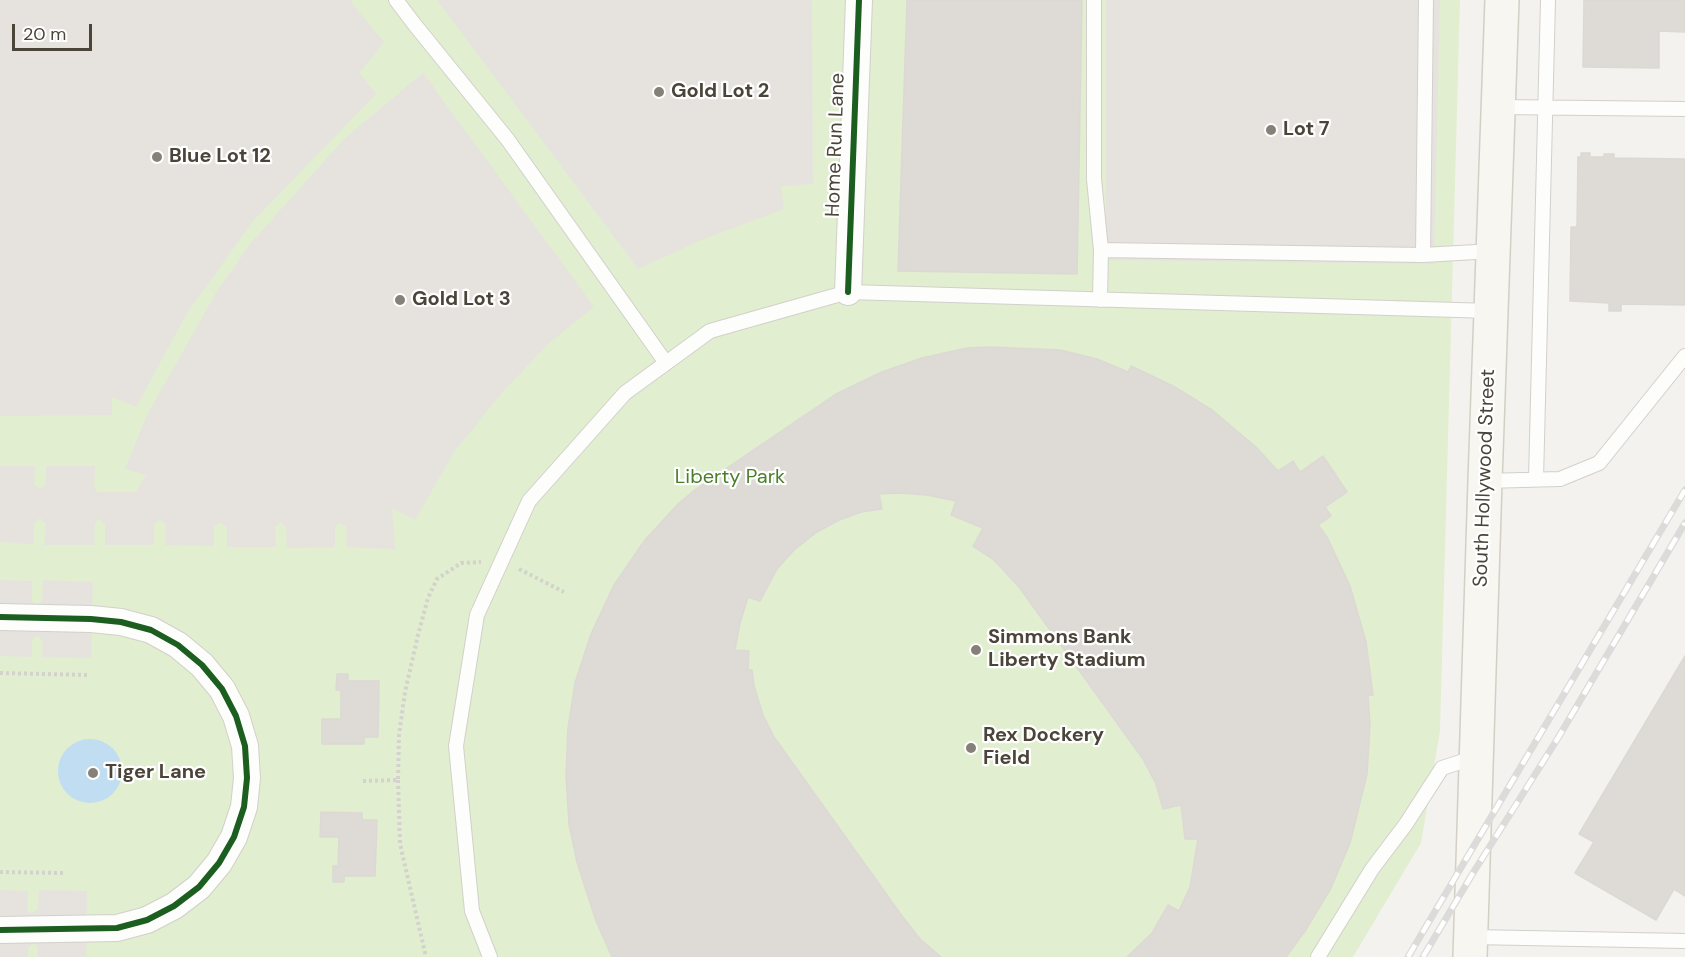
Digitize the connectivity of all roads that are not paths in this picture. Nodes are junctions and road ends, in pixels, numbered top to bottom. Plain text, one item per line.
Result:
1 (396, 0) edge
2 (859, 0) edge
3 (1094, 0) edge
4 (1426, 0) edge
5 (1502, 0) edge
6 (1548, 0) edge
7 (1499, 107) junction
8 (1545, 108) junction
9 (1685, 109) edge
10 (1101, 250) junction
11 (1494, 251) junction
12 (1423, 255) junction
13 (848, 292) junction
14 (1100, 300) junction
15 (1491, 311) junction
16 (1685, 356) edge
17 (666, 363) junction
18 (1536, 479) junction
19 (1485, 481) junction
20 (0, 617) edge
21 (1476, 756) junction
22 (0, 930) edge
23 (1685, 941) edge
24 (1471, 947) edge
25 (490, 957) edge
26 (1318, 957) edge

1 - 17 lane
2 - 13 street, Home Run Lane
3 - 10 lane
4 - 12 lane
5 - 7 main road, South Hollywood Street
6 - 8 lane
7 - 8 lane
7 - 11 main road, South Hollywood Street
8 - 9 lane
8 - 18 lane
10 - 12 lane
10 - 14 lane
11 - 12 lane
11 - 15 main road, South Hollywood Street
13 - 14 lane
13 - 17 lane
14 - 15 lane
15 - 19 main road, South Hollywood Street
16 - 18 lane
17 - 25 lane
18 - 19 lane
19 - 21 main road, South Hollywood Street
20 - 22 street
21 - 24 main road, South Hollywood Street
21 - 26 lane
23 - 24 lane

